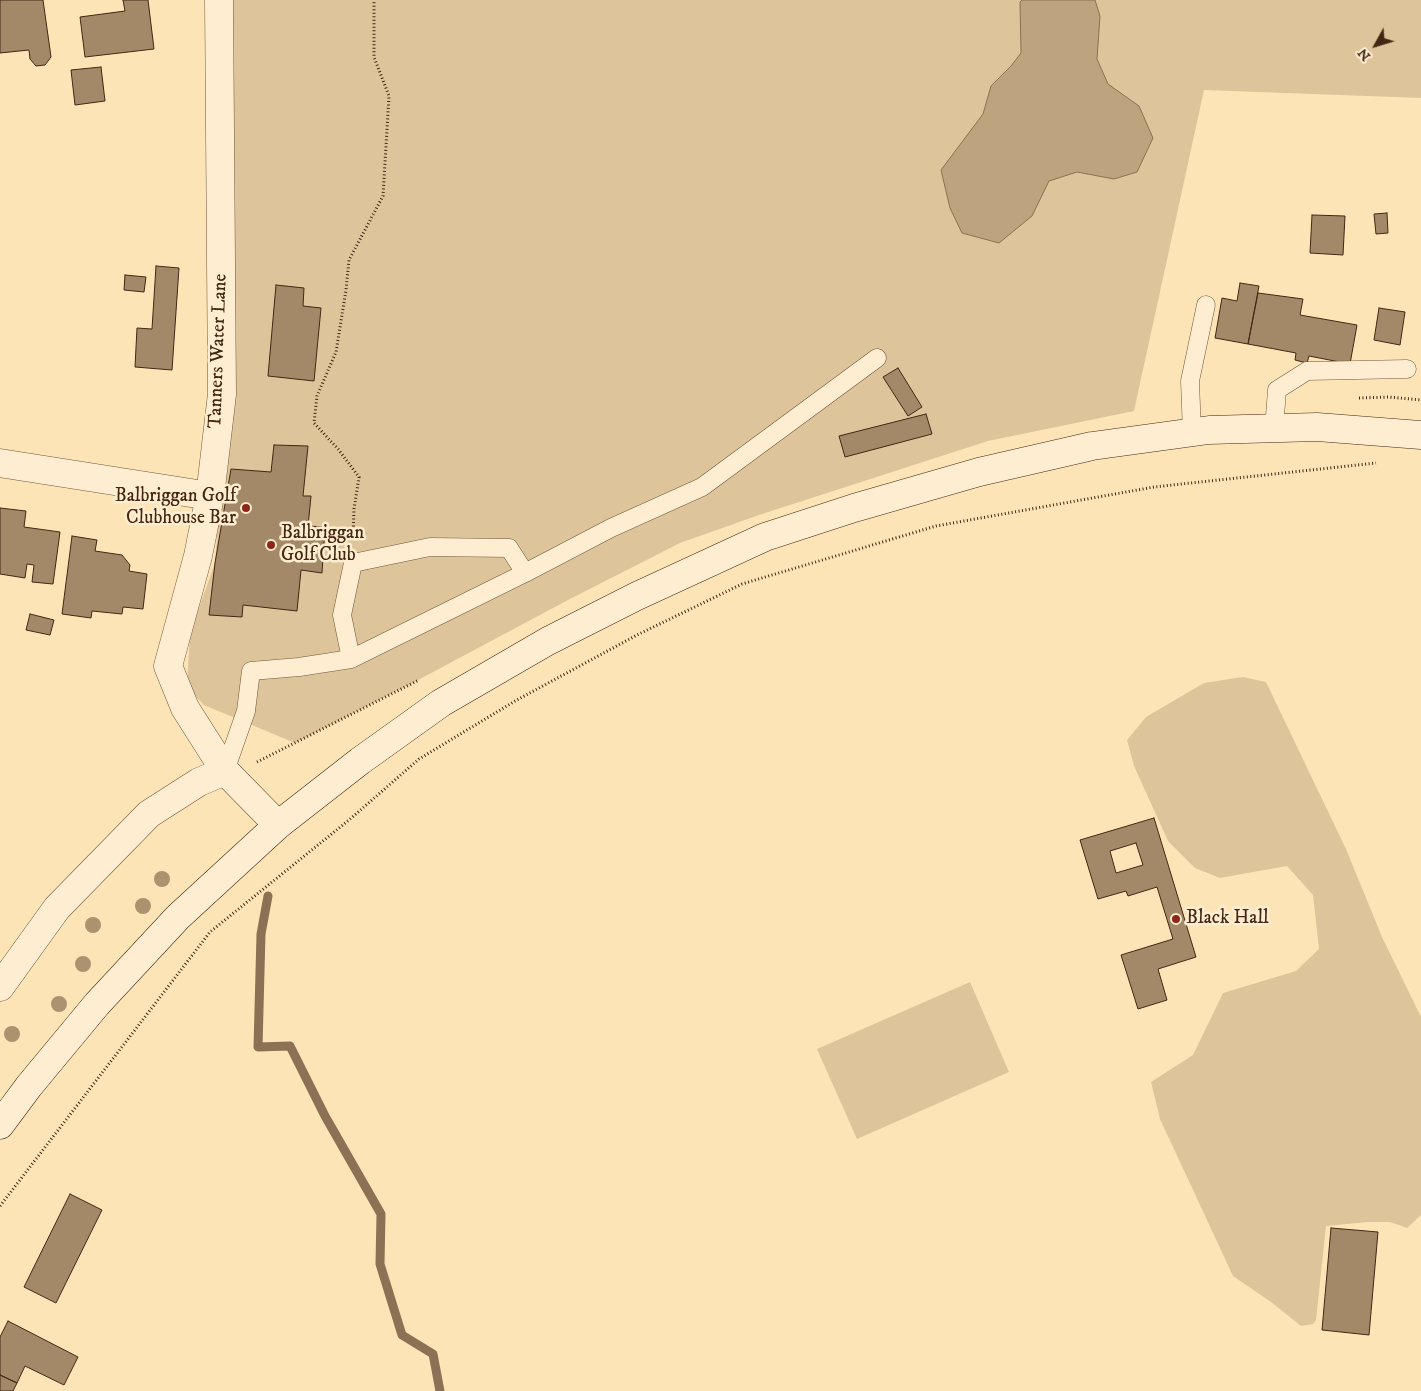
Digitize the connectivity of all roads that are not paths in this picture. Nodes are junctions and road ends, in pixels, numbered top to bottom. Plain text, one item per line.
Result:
1 (219, 0) edge
2 (1206, 305) dead end
3 (877, 358) dead end
4 (1407, 369) dead end
5 (1274, 429) junction
6 (1192, 433) junction
7 (1415, 434) edge
8 (0, 463) edge
9 (210, 496) junction
10 (525, 573) junction
11 (351, 659) junction
12 (226, 770) junction
13 (278, 825) junction
14 (0, 987) edge
15 (0, 1125) edge

1 - 9 main road, Tanners Water Lane
2 - 6 lane
3 - 10 lane
4 - 5 lane
5 - 6 main road
5 - 7 main road
6 - 13 main road
8 - 9 main road
9 - 12 main road, Tanners Water Lane
10 - 11 lane
10 - 11 lane
11 - 12 lane
12 - 13 main road, Tanners Water Lane
12 - 14 main road
13 - 15 main road

